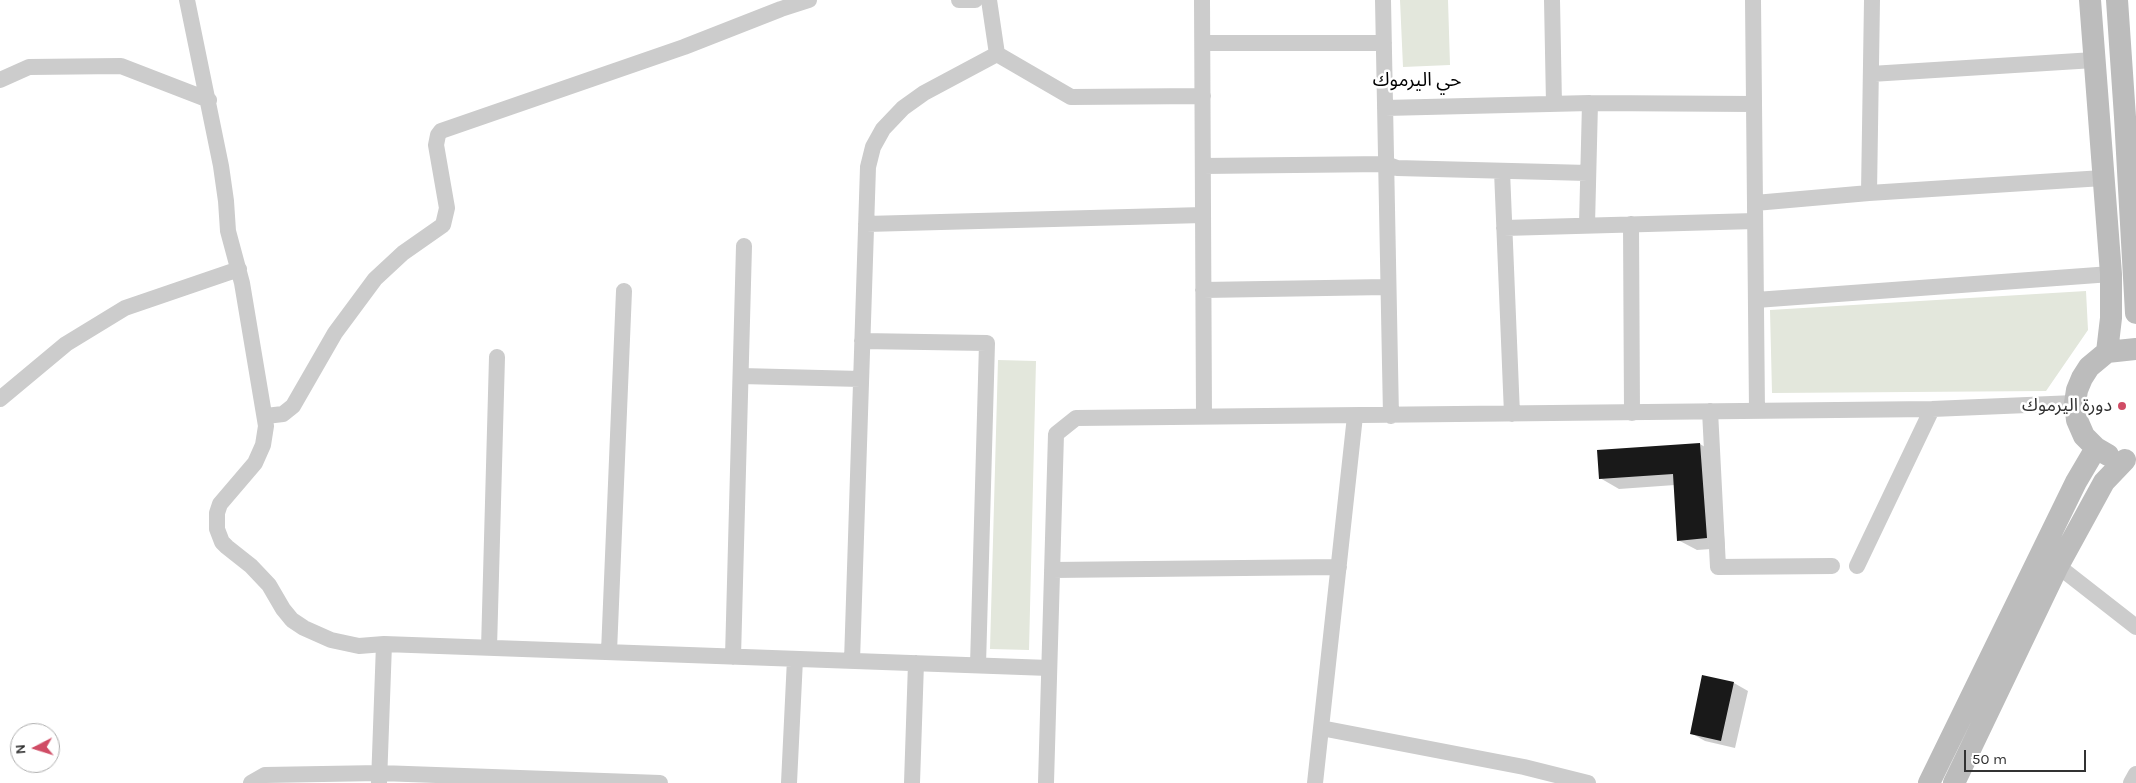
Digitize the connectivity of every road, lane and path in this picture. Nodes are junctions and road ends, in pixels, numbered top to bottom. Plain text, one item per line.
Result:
1 (187, 0) edge
2 (809, 0) edge
3 (959, 0) edge
4 (975, 0) edge
5 (989, 0) edge
6 (1202, 0) edge
7 (1383, 0) edge
8 (1552, 0) edge
9 (1753, 0) edge
10 (1872, 0) edge
11 (2090, 0) edge
12 (2116, 0) edge
13 (1202, 43) junction
14 (1384, 43) junction
15 (997, 54) junction
16 (2094, 60) junction
17 (1870, 74) junction
18 (0, 80) edge
19 (1202, 96) junction
20 (209, 100) junction
21 (1590, 102) junction
22 (1554, 104) junction
23 (1754, 104) junction
24 (1385, 108) junction
25 (2131, 117) edge
26 (1386, 164) junction
27 (1203, 166) junction
28 (1502, 171) junction
29 (1588, 173) junction
30 (2103, 178) junction
31 (1869, 193) junction
32 (1755, 203) junction
33 (1203, 215) junction
34 (1755, 221) junction
35 (866, 224) junction
36 (1631, 224) junction
37 (1587, 225) junction
38 (1504, 228) junction
39 (744, 246) dead end
40 (239, 270) junction
41 (2111, 274) junction
42 (1387, 287) junction
43 (1204, 290) junction
44 (624, 292) dead end
45 (1756, 300) junction
46 (2136, 313) edge
47 (862, 341) junction
48 (2136, 349) edge
49 (2107, 352) junction
50 (497, 357) dead end
51 (741, 376) junction
52 (861, 379) junction
53 (0, 399) edge
54 (2075, 404) junction
55 (1932, 408) junction
56 (1757, 410) junction
57 (1710, 411) junction
58 (1632, 413) junction
59 (1512, 414) junction
60 (266, 416) junction
61 (1204, 416) junction
62 (1355, 416) junction
63 (1391, 416) junction
64 (2096, 448) junction
65 (2131, 460) edge
66 (1832, 566) dead end
67 (1857, 566) dead end
68 (2058, 566) junction
69 (1339, 567) junction
70 (1052, 570) junction
71 (2136, 627) edge
72 (384, 644) junction
73 (489, 648) junction
74 (609, 652) junction
75 (733, 656) junction
76 (794, 659) junction
77 (852, 661) junction
78 (916, 663) junction
79 (978, 665) junction
80 (1049, 668) junction
81 (1321, 728) junction
82 (2136, 774) edge
83 (380, 778) edge
84 (250, 783) edge
85 (660, 783) edge
86 (789, 783) edge
87 (912, 783) edge
88 (1046, 783) edge
89 (1314, 783) edge
90 (1588, 783) edge
91 (1929, 783) edge
92 (1954, 783) edge
93 (2131, 783) edge

1 - 20 street
2 - 60 street
3 - 4 street
5 - 15 street
6 - 13 street
7 - 14 street
8 - 22 street
9 - 23 street
10 - 17 street
11 - 16 street
12 - 25 street
13 - 14 street
13 - 19 street
14 - 24 street
15 - 19 street
15 - 35 street
16 - 17 street
16 - 30 street
17 - 31 street
18 - 20 street
19 - 27 street
20 - 40 street
21 - 22 street
21 - 23 street
21 - 29 street
22 - 24 street
23 - 32 street
24 - 26 street
25 - 46 street
26 - 27 street
26 - 28 street
26 - 42 street
27 - 33 street
28 - 29 street
28 - 38 street
29 - 37 street
30 - 31 street
30 - 41 street
31 - 32 street
32 - 34 street
33 - 35 street
33 - 43 street
34 - 36 street
34 - 45 street
35 - 47 street
36 - 37 street
36 - 58 street
37 - 38 street
38 - 59 street
39 - 51 street
40 - 53 street
40 - 60 street
41 - 45 street
41 - 49 street
42 - 43 street
42 - 63 street
43 - 61 street
44 - 74 street
45 - 56 street
47 - 52 street
47 - 79 street
48 - 49 street
49 - 54 street
50 - 73 street
51 - 52 street
51 - 75 street
52 - 77 street
54 - 55 street
54 - 64 street
55 - 56 street
55 - 67 street
56 - 57 street
57 - 58 street
57 - 66 street
58 - 59 street
59 - 63 street
60 - 72 street
61 - 62 street
61 - 70 street
62 - 63 street
62 - 69 street
64 - 65 street
64 - 91 street
65 - 68 street
68 - 71 street
68 - 92 street
69 - 70 street
69 - 81 street
70 - 80 street
72 - 73 street
72 - 83 street
73 - 74 street
74 - 75 street
75 - 76 street
76 - 77 street
76 - 86 street
77 - 78 street
78 - 79 street
78 - 87 street
79 - 80 street
80 - 88 street
81 - 89 street
81 - 90 street
82 - 93 street
83 - 84 street
83 - 85 street

